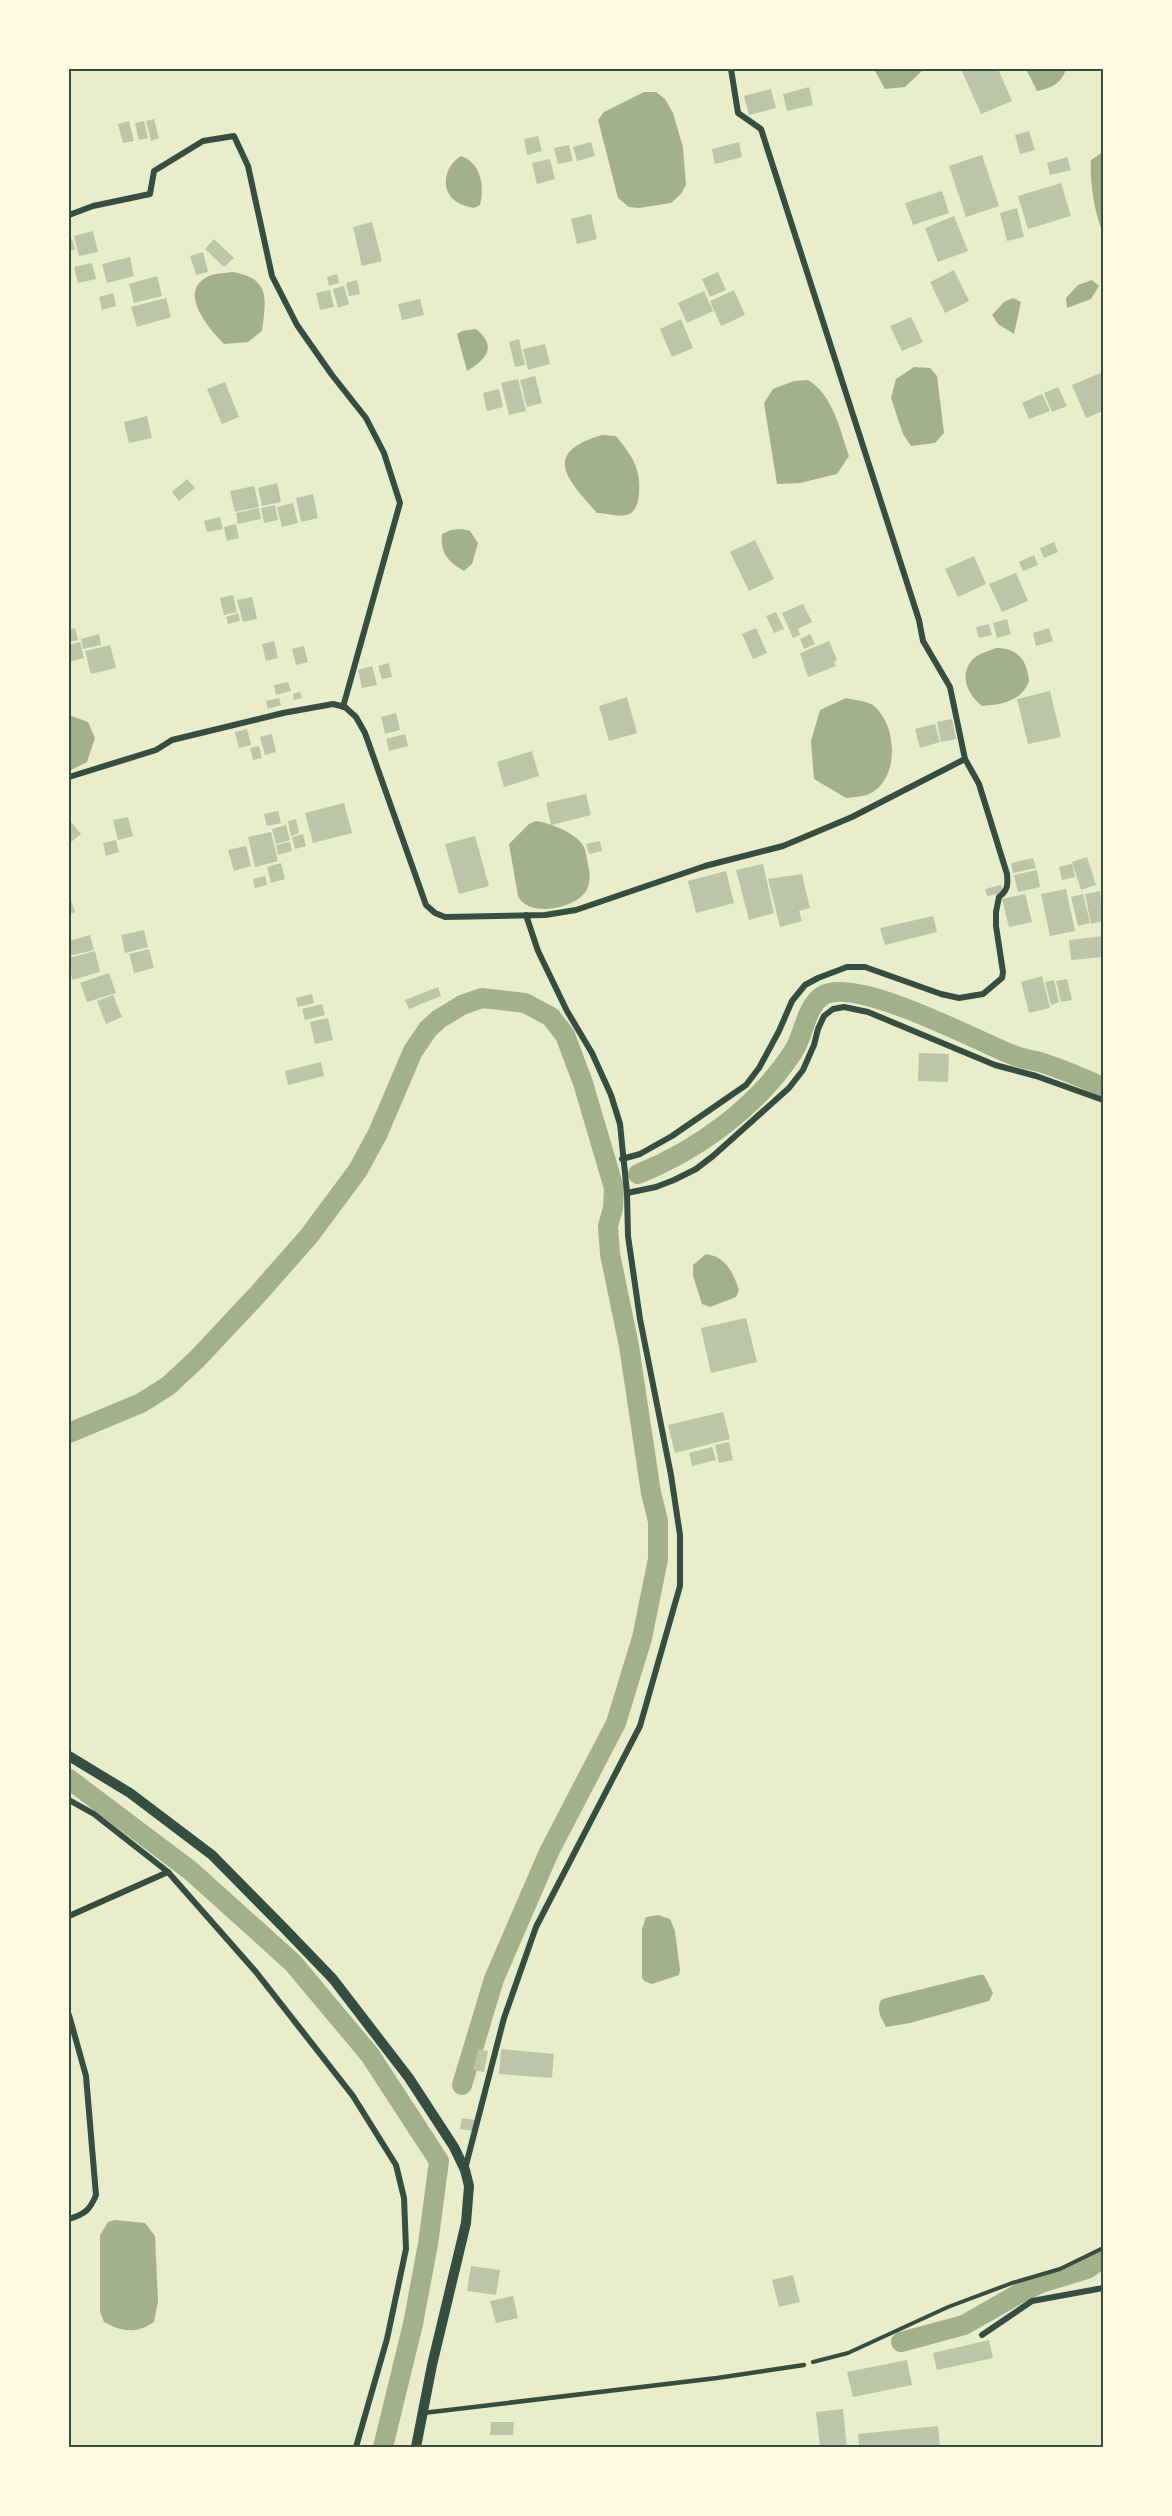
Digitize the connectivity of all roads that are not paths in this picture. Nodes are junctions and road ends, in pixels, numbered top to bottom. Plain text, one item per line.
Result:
1 (731, 69) edge
2 (69, 215) edge
3 (343, 707) junction
4 (965, 759) junction
5 (69, 777) edge
6 (526, 915) junction
7 (1103, 1100) edge
8 (622, 1159) junction
9 (627, 1193) junction
10 (69, 1756) edge
11 (69, 1800) edge
12 (168, 1872) junction
13 (69, 1916) edge
14 (69, 2015) edge
15 (465, 2170) junction
16 (69, 2220) edge
17 (1103, 2288) edge
18 (982, 2335) dead end
19 (804, 2365) road end
20 (423, 2413) junction
21 (356, 2447) edge
22 (416, 2447) edge

1 - 4 street
2 - 3 street
3 - 5 street
3 - 6 street
4 - 6 street
4 - 8 street
6 - 8 street
7 - 9 street
8 - 9 street
9 - 15 street
10 - 15 street
11 - 12 street
12 - 13 street
12 - 21 street
14 - 16 street
15 - 20 street
17 - 18 street
19 - 20 lane
20 - 22 street

